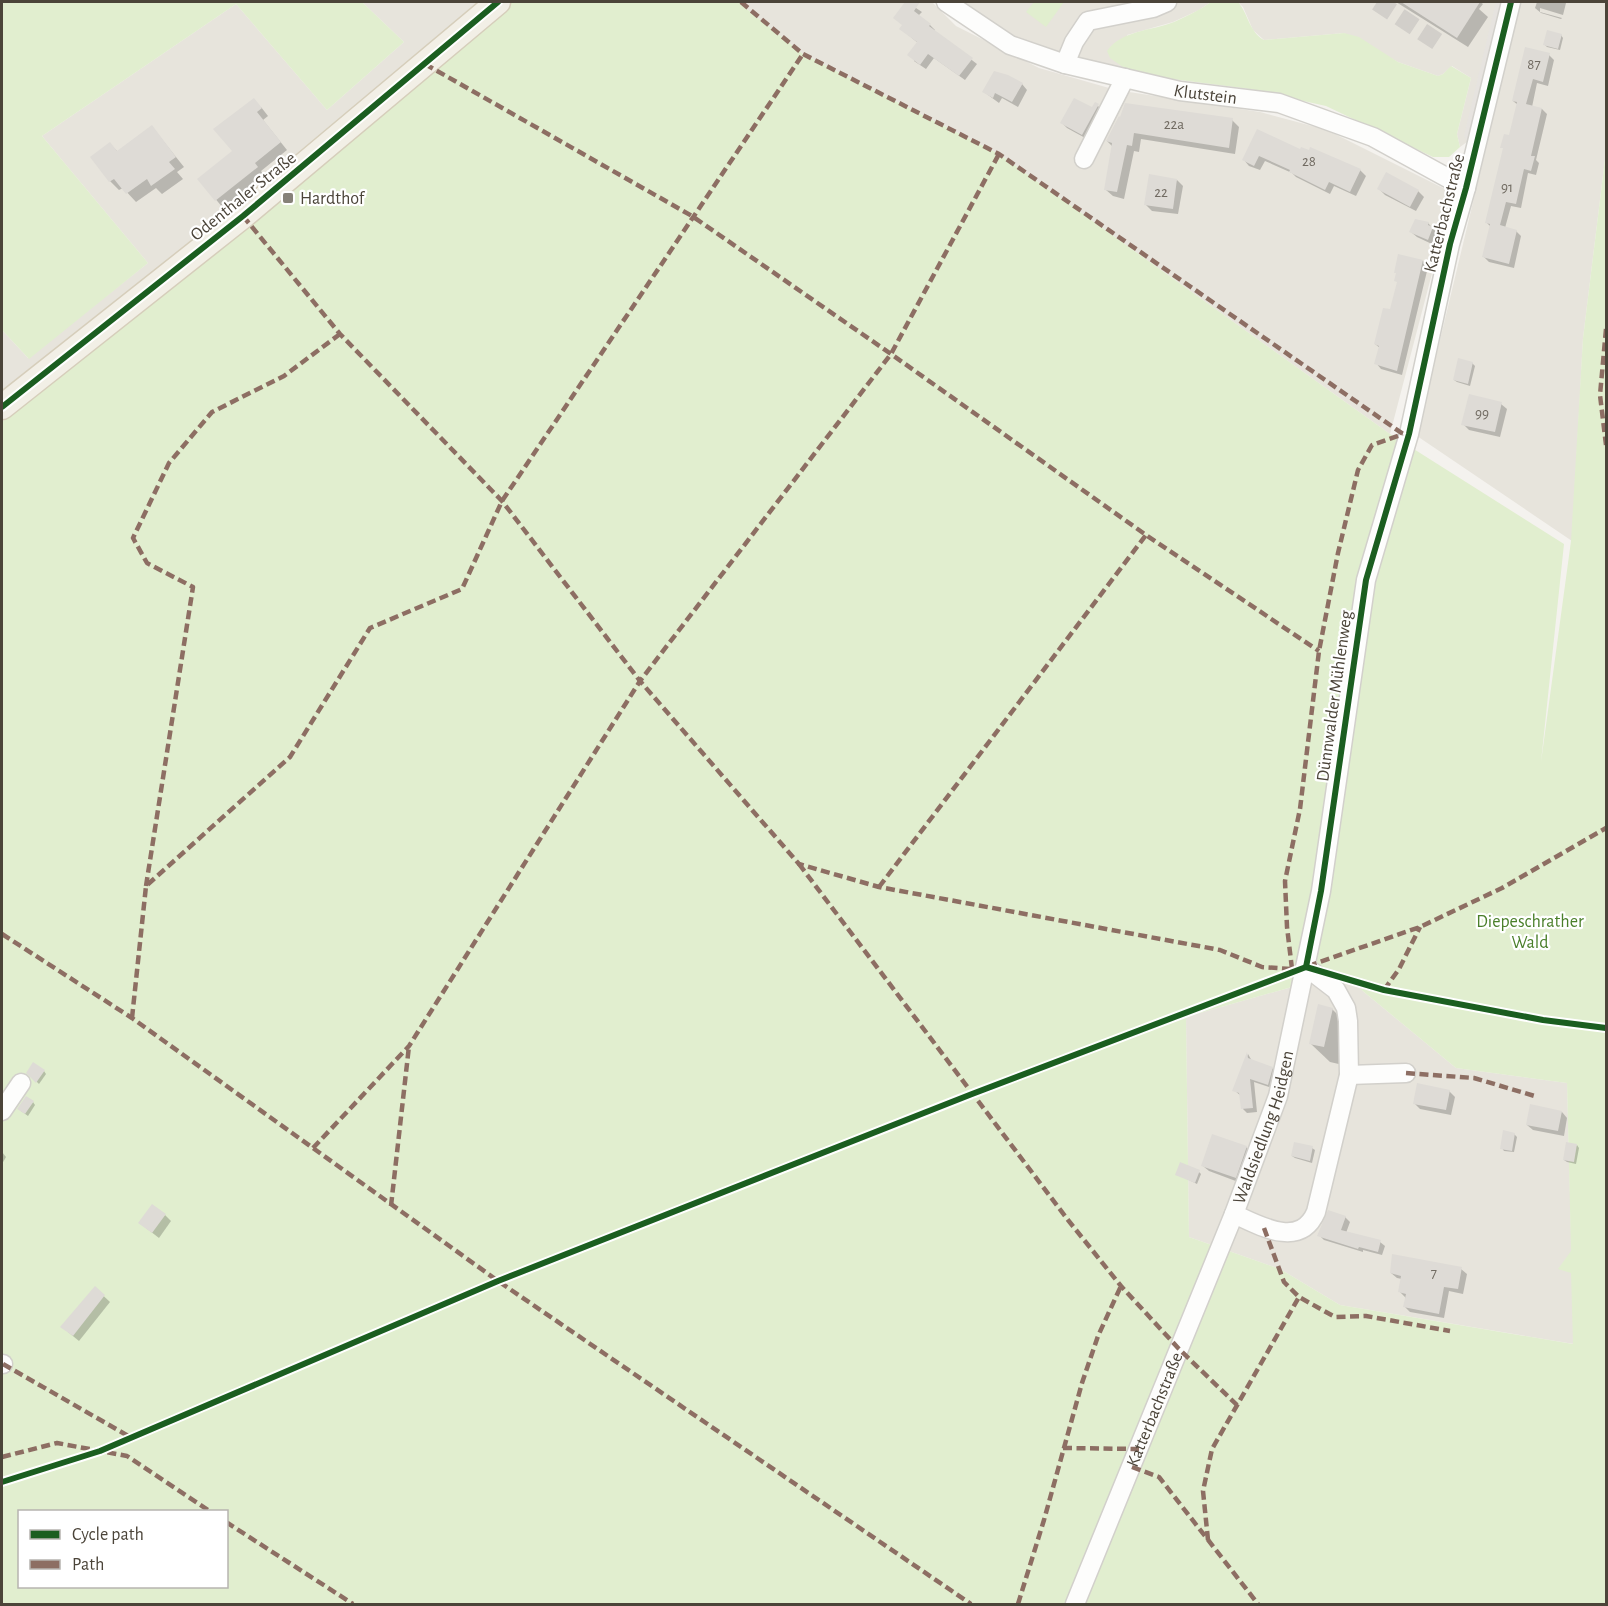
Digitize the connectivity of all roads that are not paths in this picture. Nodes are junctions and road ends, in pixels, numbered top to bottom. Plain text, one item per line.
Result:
1 (498, 2) edge
2 (945, 2) edge
3 (1167, 2) edge
4 (1511, 2) edge
5 (1065, 64) junction
6 (1125, 78) junction
7 (1084, 159) dead end
8 (1466, 188) junction
9 (2, 407) edge
10 (1408, 434) joint
11 (1306, 967) junction
12 (1406, 1073) dead end
13 (1349, 1075) junction
14 (21, 1083) dead end
15 (2, 1111) edge
16 (1233, 1214) junction
17 (1075, 1605) edge

1 - 9 main road, Odenthaler Straße
2 - 5 street, Klutstein
3 - 5 street
4 - 8 street, Katterbachstraße
5 - 6 street, Klutstein
6 - 7 street
6 - 8 street, Klutstein
8 - 10 street, Katterbachstraße
10 - 11 street, Dünnwalder Mühlenweg
11 - 13 street, Waldsiedlung Heidgen
11 - 16 street, Waldsiedlung Heidgen
12 - 13 street
13 - 16 street, Waldsiedlung Heidgen
14 - 15 street
16 - 17 street, Katterbachstraße

